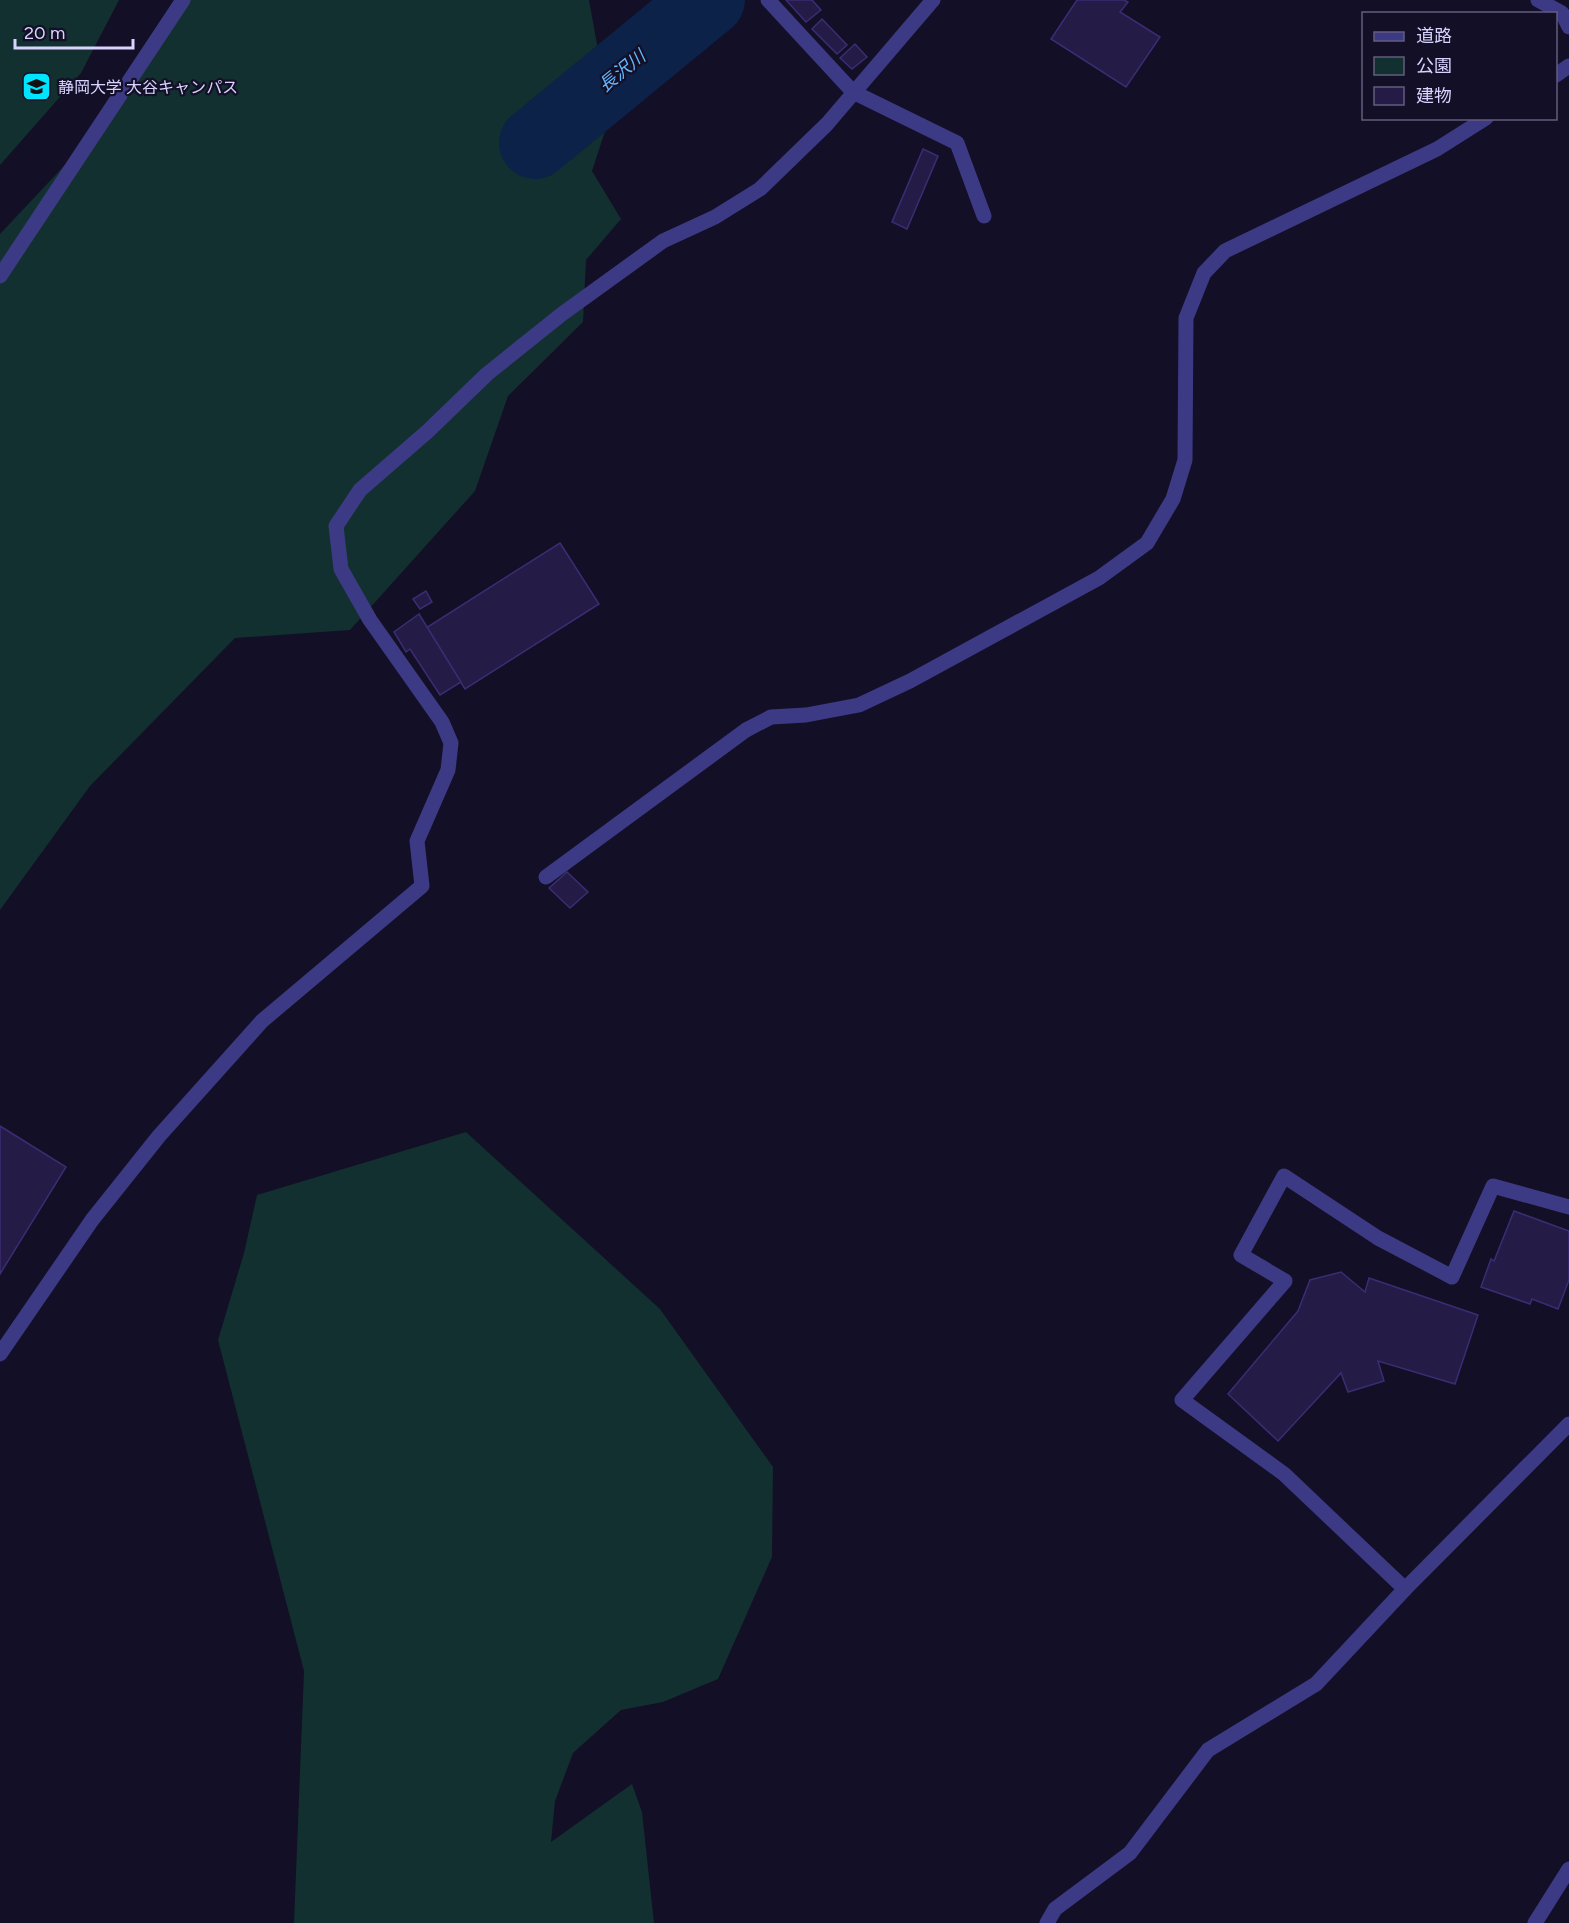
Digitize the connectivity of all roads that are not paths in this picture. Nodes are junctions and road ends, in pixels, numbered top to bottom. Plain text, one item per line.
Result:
1 (183, 0) edge
2 (768, 0) edge
3 (933, 0) edge
4 (1538, 0) edge
5 (1569, 27) edge
6 (853, 92) junction
7 (1483, 120) edge
8 (984, 216) dead end
9 (0, 276) edge
10 (546, 877) dead end
11 (1569, 1207) edge
12 (0, 1354) edge
13 (1569, 1424) edge
14 (1405, 1589) junction
15 (1569, 1869) edge
16 (1047, 1923) edge
17 (1536, 1923) edge

1 - 9 street
2 - 6 street
3 - 6 street
4 - 5 street
6 - 8 street
6 - 12 street
7 - 10 street
11 - 14 street
13 - 14 street
14 - 16 street
15 - 17 street

